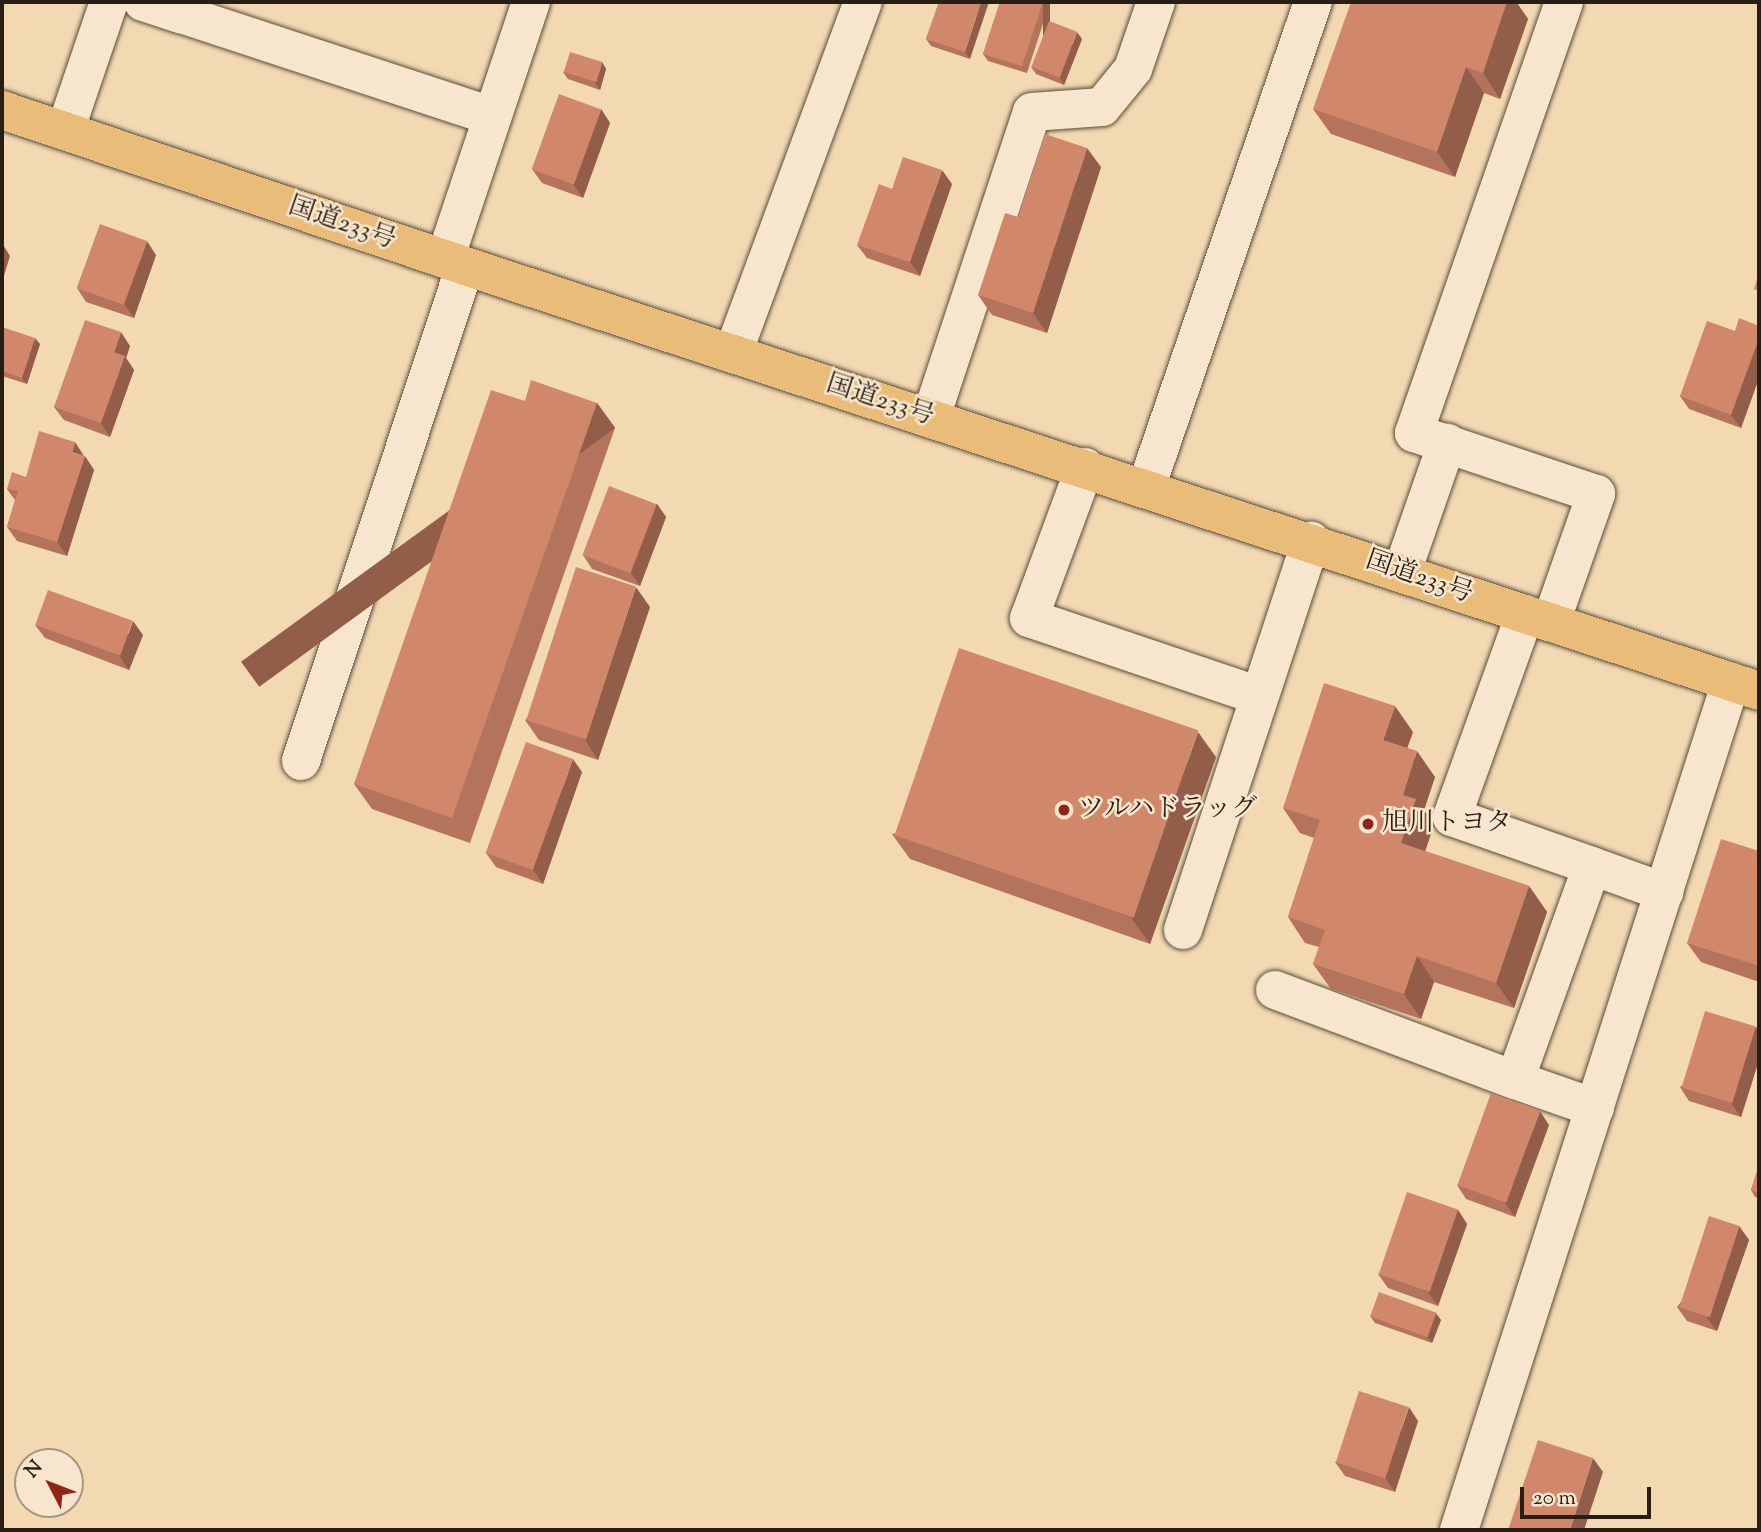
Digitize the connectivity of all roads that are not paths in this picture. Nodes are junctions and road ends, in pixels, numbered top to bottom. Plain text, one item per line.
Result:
1 (109, 2) edge
2 (143, 2) edge
3 (531, 2) edge
4 (863, 2) edge
5 (1156, 2) edge
6 (1313, 2) edge
7 (1564, 2) edge
8 (183, 8) edge
9 (2, 110) edge
10 (492, 116) junction
11 (65, 131) junction
12 (455, 262) junction
13 (733, 353) junction
14 (931, 417) junction
15 (1447, 443) junction
16 (1085, 467) junction
17 (1146, 488) junction
18 (1311, 541) junction
19 (1402, 572) junction
20 (1538, 618) junction
21 (1745, 686) edge
22 (1259, 696) junction
23 (301, 761) dead end
24 (1592, 866) junction
25 (1664, 892) junction
26 (1183, 930) dead end
27 (1275, 990) dead end
28 (1515, 1080) junction
29 (1595, 1108) junction
30 (1460, 1530) edge

1 - 11 street
2 - 8 street
3 - 10 street
4 - 13 street
5 - 14 street
6 - 17 street
7 - 15 street
8 - 10 street
9 - 11 highway, 国道233号
10 - 12 street
11 - 12 highway, 国道233号
12 - 13 highway, 国道233号
12 - 23 street
13 - 14 highway, 国道233号
14 - 16 highway, 国道233号
15 - 19 street
15 - 20 street
16 - 17 highway, 国道233号
16 - 22 street
17 - 18 highway, 国道233号
18 - 19 highway, 国道233号
18 - 22 street
19 - 20 highway, 国道233号
20 - 21 highway, 国道233号
20 - 24 street
21 - 25 street
22 - 26 street
24 - 25 street
24 - 28 street
25 - 29 street
27 - 28 street
28 - 29 street
29 - 30 street

